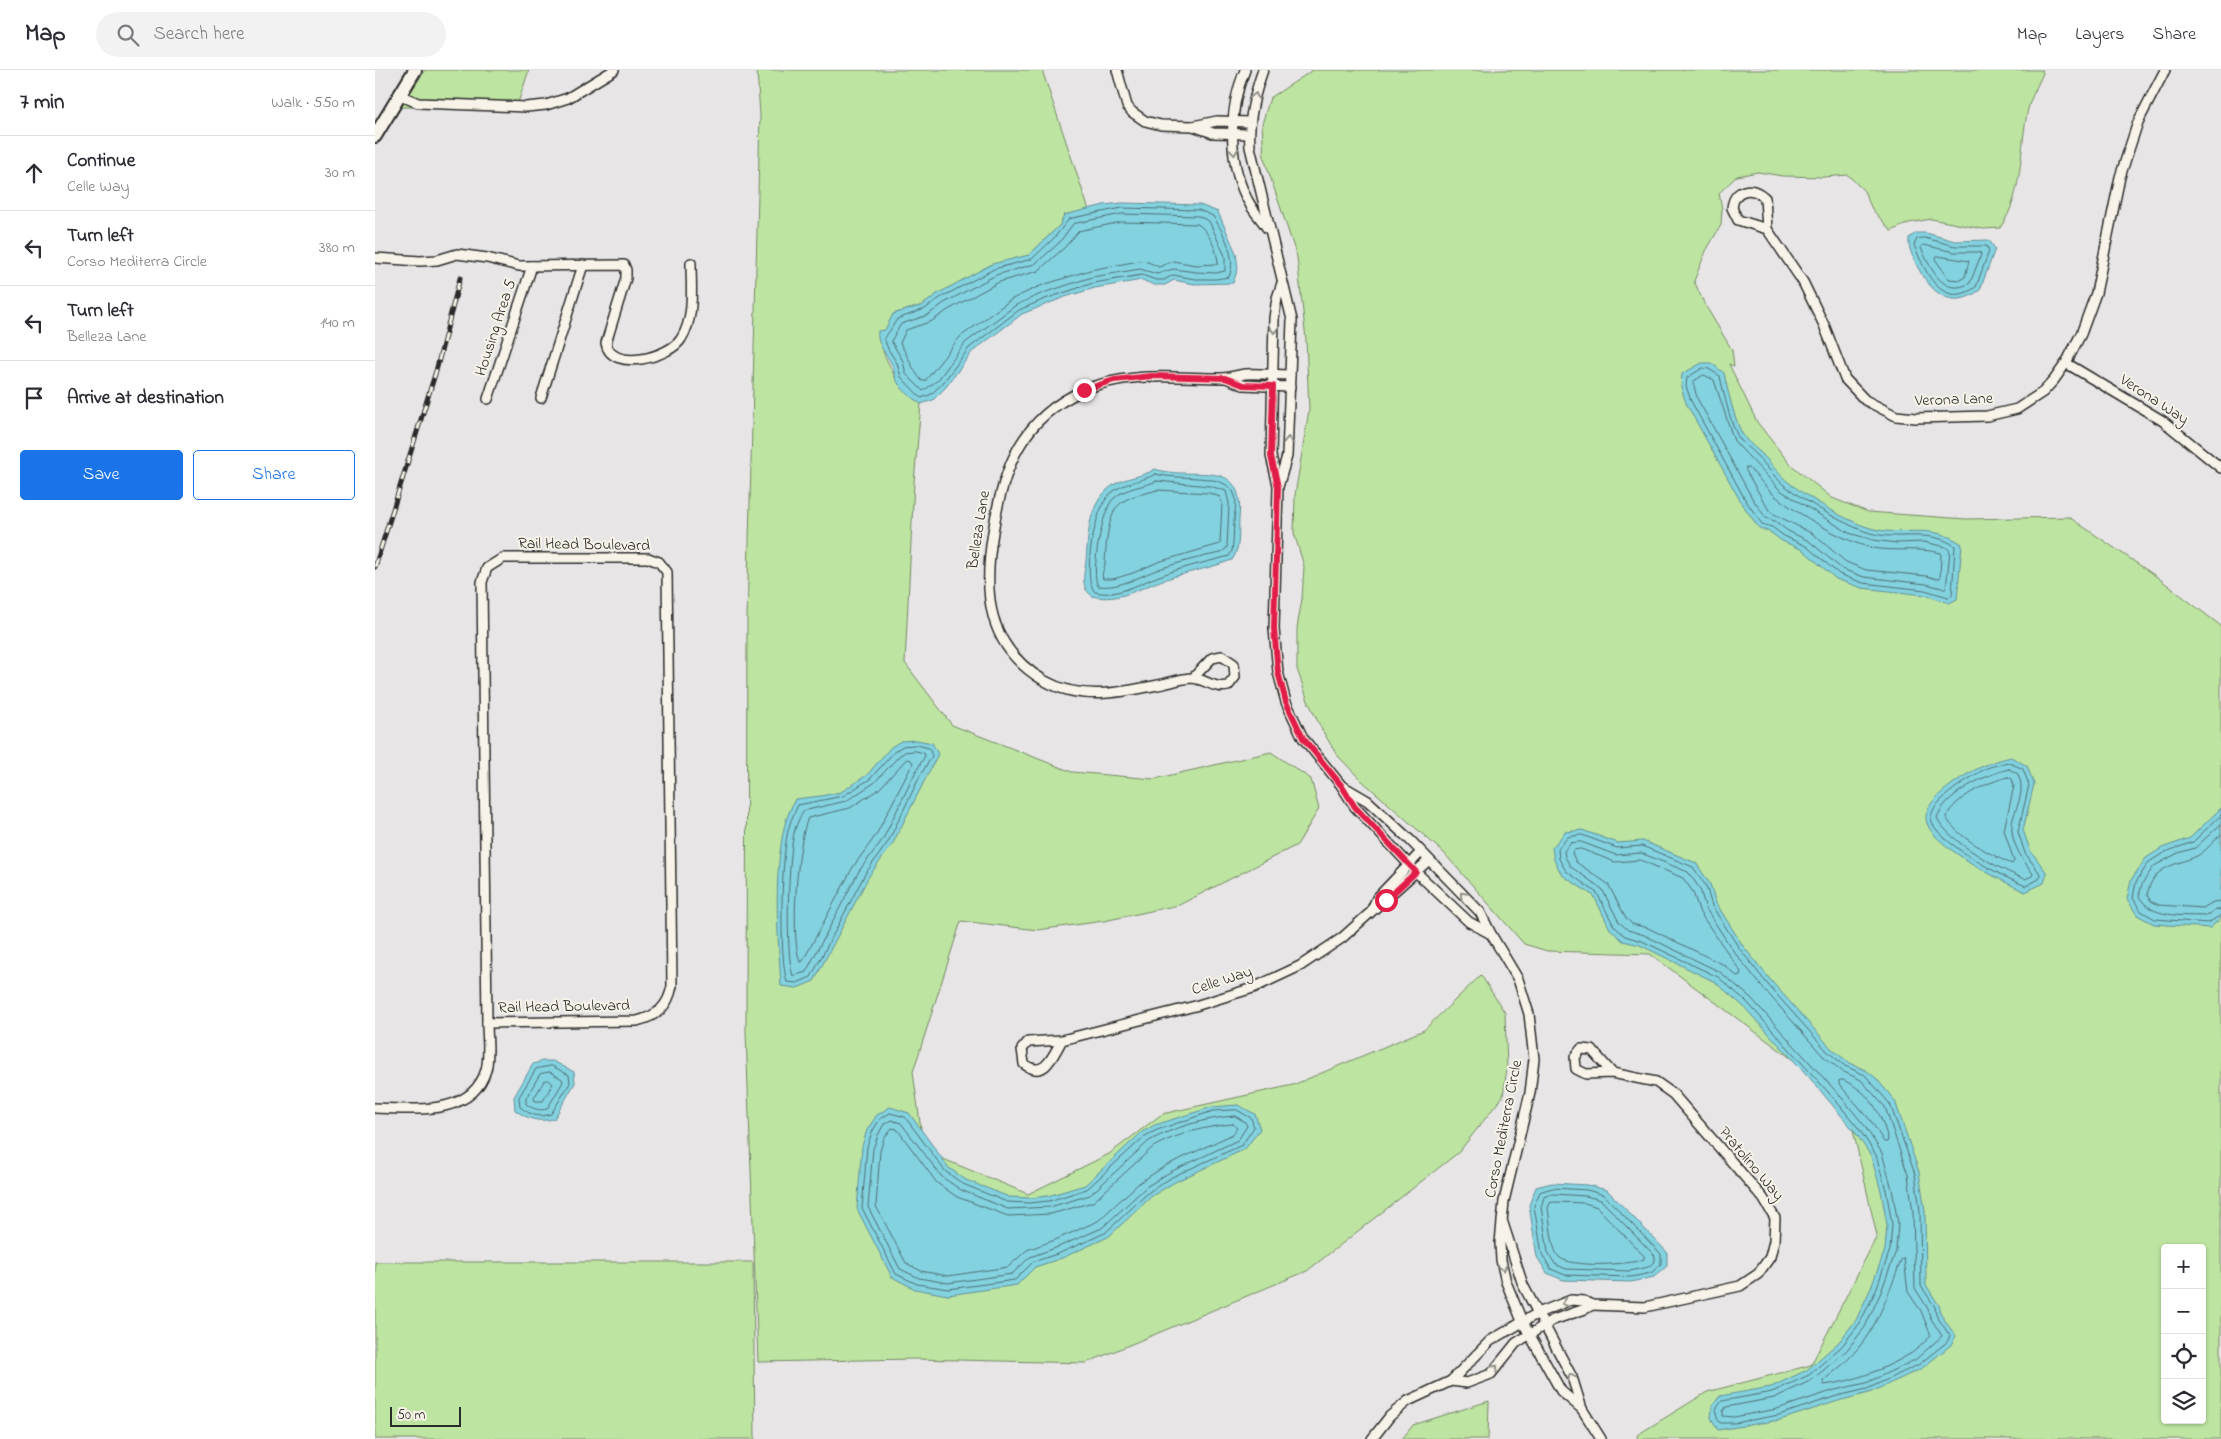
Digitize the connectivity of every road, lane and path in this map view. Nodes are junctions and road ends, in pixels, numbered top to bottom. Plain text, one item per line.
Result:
1 (415, 70) edge
2 (613, 70) edge
3 (1117, 70) edge
4 (1245, 70) edge
5 (1263, 70) edge
6 (2165, 70) edge
7 (399, 95) junction
8 (1234, 121) junction
9 (1250, 122) junction
10 (1193, 126) junction
11 (1233, 133) junction
12 (1249, 134) junction
13 (375, 136) edge
14 (1767, 229) junction
15 (1269, 230) junction
16 (375, 258) edge
17 (691, 263) dead end
18 (583, 265) junction
19 (531, 266) junction
20 (1282, 283) junction
21 (2067, 363) junction
22 (1273, 375) junction
23 (1290, 375) junction
24 (1225, 378) junction
25 (1273, 386) junction
26 (1290, 387) junction
27 (541, 398) dead end
28 (488, 399) dead end
29 (2221, 468) edge
30 (1278, 487) junction
31 (1193, 678) junction
32 (1341, 785) junction
33 (1421, 852) junction
34 (1429, 860) junction
35 (1409, 864) junction
36 (1416, 872) junction
37 (1372, 909) junction
38 (1491, 934) junction
39 (487, 1023) junction
40 (1063, 1040) junction
41 (1612, 1073) dead end
42 (375, 1108) edge
43 (1502, 1220) junction
44 (1592, 1305) junction
45 (1538, 1313) junction
46 (1522, 1321) junction
47 (1545, 1326) junction
48 (1530, 1335) junction
49 (1451, 1381) junction
50 (1582, 1409) junction
51 (1372, 1439) edge
52 (1601, 1439) edge

1 - 7 street
2 - 7 street
3 - 10 street
4 - 8 street
9 -> 5 street, Corso Mediterra Circle
6 - 21 street, Verona Lane
7 - 13 street
8 - 9 street
8 - 10 street
8 - 11 street
9 - 12 street, Corso Mediterra Circle
10 - 11 street
11 - 12 street
11 -> 15 street
12 - 15 street, Corso Mediterra Circle
14 - 14 street
14 - 21 street, Verona Lane
15 - 20 street, Corso Mediterra Circle
16 - 19 street, Housing Area 5
17 - 18 street, Housing Area 5
18 - 19 street, Housing Area 5
18 - 27 street
19 - 28 street, Housing Area 5
20 -> 22 street, Corso Mediterra Circle
20 - 23 street, Corso Mediterra Circle
21 - 29 street, Verona Way
22 - 23 street, Belleza Lane
22 - 24 street, Belleza Lane
22 - 25 street, Corso Mediterra Circle
23 - 26 street, Corso Mediterra Circle
24 - 25 street, Belleza Lane
24 - 31 street, Belleza Lane
25 - 26 street, Belleza Lane
25 - 30 street, Corso Mediterra Circle
30 -> 26 street, Corso Mediterra Circle
30 - 32 street, Corso Mediterra Circle
31 - 31 street, Belleza Lane
32 - 33 street, Corso Mediterra Circle
32 - 35 street, Corso Mediterra Circle
33 - 34 street, Corso Mediterra Circle
33 - 35 street, Celle Way
34 - 36 street, Celle Way
38 -> 34 street, Corso Mediterra Circle
35 - 36 street, Corso Mediterra Circle
35 - 37 street, Celle Way
36 - 37 street, Celle Way
36 - 38 street, Corso Mediterra Circle
37 - 40 street, Celle Way
38 - 43 street, Corso Mediterra Circle
39 - 39 street, Rail Head Boulevard
39 - 42 street, Rail Head Boulevard
40 - 40 street, Celle Way
41 - 44 street, Pratolino Way
43 - 45 street, Corso Mediterra Circle
43 -> 46 street, Corso Mediterra Circle
44 -> 45 street, Pratolino Way
44 - 47 street, Pratolino Way
45 - 46 street, Pratolino Way
45 - 47 street, Corso Mediterra Circle
46 - 48 street, Corso Mediterra Circle
46 - 49 street, Pratolino Way
47 - 48 street, Pratolino Way
50 -> 47 street, Corso Mediterra Circle
49 -> 48 street, Pratolino Way
48 - 50 street, Corso Mediterra Circle
49 - 51 street
50 - 52 street, Corso Mediterra Circle

